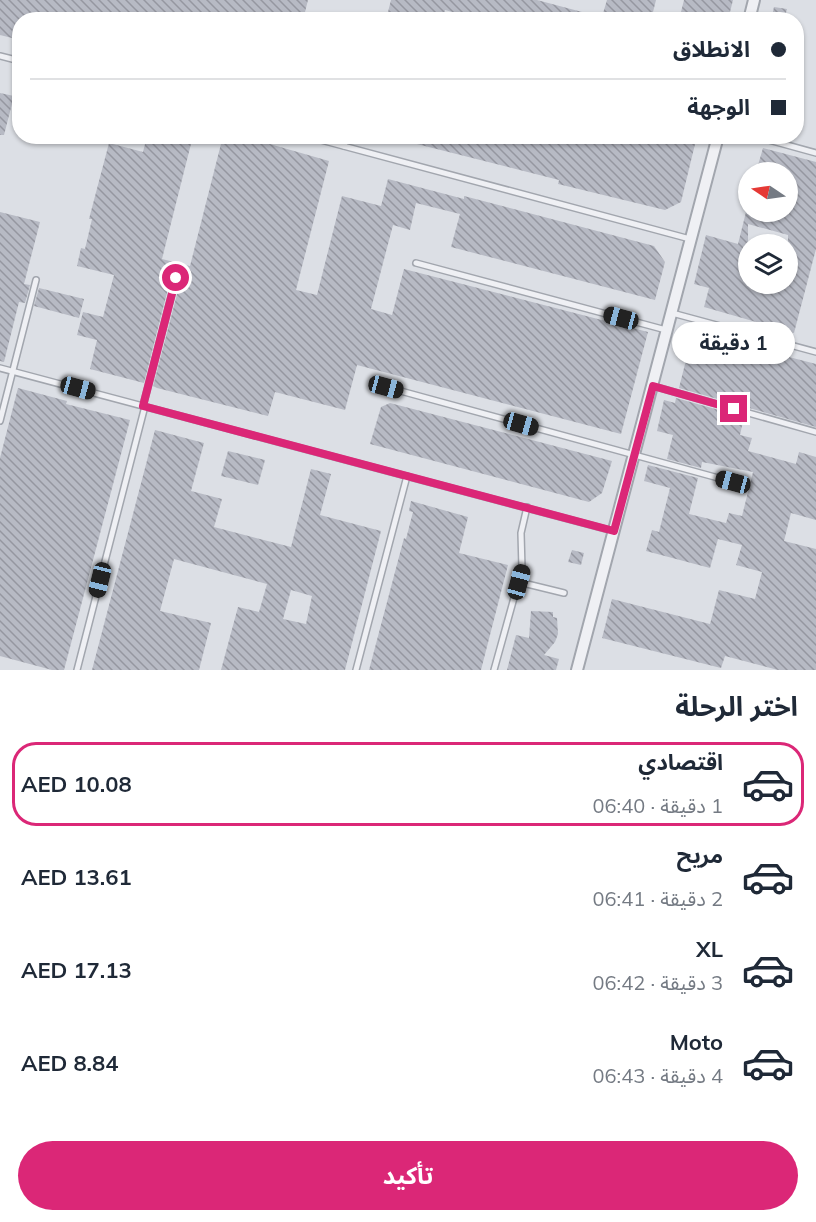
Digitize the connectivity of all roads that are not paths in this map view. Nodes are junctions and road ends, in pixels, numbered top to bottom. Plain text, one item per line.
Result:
1 (334, 144) edge
2 (345, 144) edge
3 (716, 144) edge
4 (783, 144) edge
5 (344, 147) junction
6 (816, 153) edge
7 (691, 240) junction
8 (416, 263) dead end
9 (176, 278) dead end
10 (36, 280) dead end
11 (672, 313) junction
12 (667, 331) junction
13 (816, 352) edge
14 (0, 368) edge
15 (13, 371) junction
16 (653, 386) junction
17 (386, 387) dead end
18 (144, 406) junction
19 (0, 421) edge
20 (816, 432) edge
21 (634, 455) junction
22 (407, 476) junction
23 (733, 482) dead end
24 (527, 507) junction
25 (614, 531) junction
26 (519, 582) junction
27 (564, 593) dead end
28 (77, 670) edge
29 (356, 670) edge
30 (494, 670) edge
31 (577, 670) edge

1 - 5 lane
2 - 5 lane
3 - 7 street
4 - 6 lane
5 - 7 lane
7 - 11 street
8 - 12 lane
9 - 18 lane
10 - 15 lane
11 - 12 street
11 - 13 lane
12 - 16 street
14 - 15 lane
15 - 18 lane
15 - 19 lane
16 - 20 lane
16 - 21 street
17 - 21 lane
18 - 22 lane
18 - 28 lane
21 - 23 lane
21 - 25 street
22 - 24 lane
22 - 29 lane
24 - 25 lane
24 - 26 lane
25 - 31 street
26 - 27 lane
26 - 30 lane

